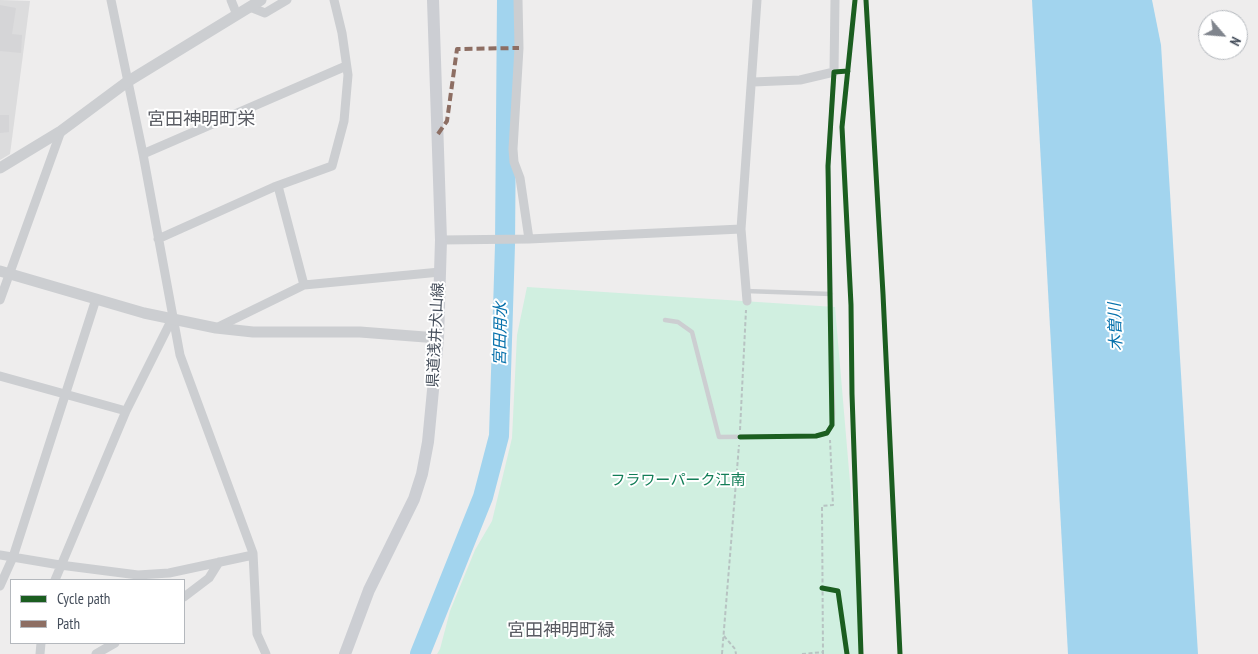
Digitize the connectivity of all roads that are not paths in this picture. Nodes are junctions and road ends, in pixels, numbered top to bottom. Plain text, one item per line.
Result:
1 (111, 0) edge
2 (261, 0) edge
3 (287, 0) edge
4 (334, 0) edge
5 (433, 0) edge
6 (518, 0) edge
7 (757, 0) edge
8 (835, 0) edge
9 (234, 1) edge
10 (250, 7) junction
11 (237, 15) junction
12 (346, 66) junction
13 (834, 72) junction
14 (127, 82) junction
15 (752, 82) junction
16 (61, 131) junction
17 (143, 154) junction
18 (0, 168) edge
19 (278, 186) junction
20 (741, 229) junction
21 (158, 239) junction
22 (529, 239) junction
23 (440, 240) junction
24 (440, 272) junction
25 (5, 273) edge
26 (304, 285) junction
27 (746, 291) junction
28 (831, 294) junction
29 (96, 299) junction
30 (0, 300) edge
31 (747, 301) road end
32 (172, 319) junction
33 (665, 320) dead end
34 (216, 328) junction
35 (438, 338) junction
36 (0, 376) edge
37 (65, 395) junction
38 (126, 412) junction
39 (0, 555) edge
40 (253, 555) junction
41 (13, 558) junction
42 (219, 562) junction
43 (60, 565) junction
44 (55, 579) edge
45 (0, 586) edge
46 (185, 596) edge
47 (113, 644) edge
48 (96, 654) edge
49 (266, 654) edge
50 (345, 654) edge

1 - 14 street
2 - 10 street
3 - 10 street
4 - 12 street
5 - 23 main road, 県道浅井犬山線
6 - 22 street
7 - 15 street
8 - 13 street
9 - 11 street
10 - 11 street
11 - 14 street
12 - 17 street
12 - 19 street
13 - 15 street
13 - 28 lane
14 - 16 street
14 - 17 street
15 - 20 street
16 - 18 street
16 - 25 street
17 - 21 street
19 - 21 street
19 - 26 street
20 - 22 street
20 - 27 street
21 - 32 street
22 - 23 street
23 - 24 main road, 県道浅井犬山線
24 - 26 street
24 - 35 main road, 県道浅井犬山線
25 - 29 street
25 - 30 street
26 - 34 street
27 - 28 lane
27 - 31 street
28 - 33 lane
29 - 32 street
29 - 37 street
32 - 34 street
32 - 38 street
32 - 40 street
34 - 35 street
35 - 50 main road, 県道浅井犬山線
36 - 37 street
37 - 38 street
37 - 41 street
38 - 43 street
39 - 41 street
40 - 42 street
40 - 49 street
41 - 43 street
41 - 45 street
42 - 43 street
42 - 46 street
43 - 44 street
47 - 48 street

